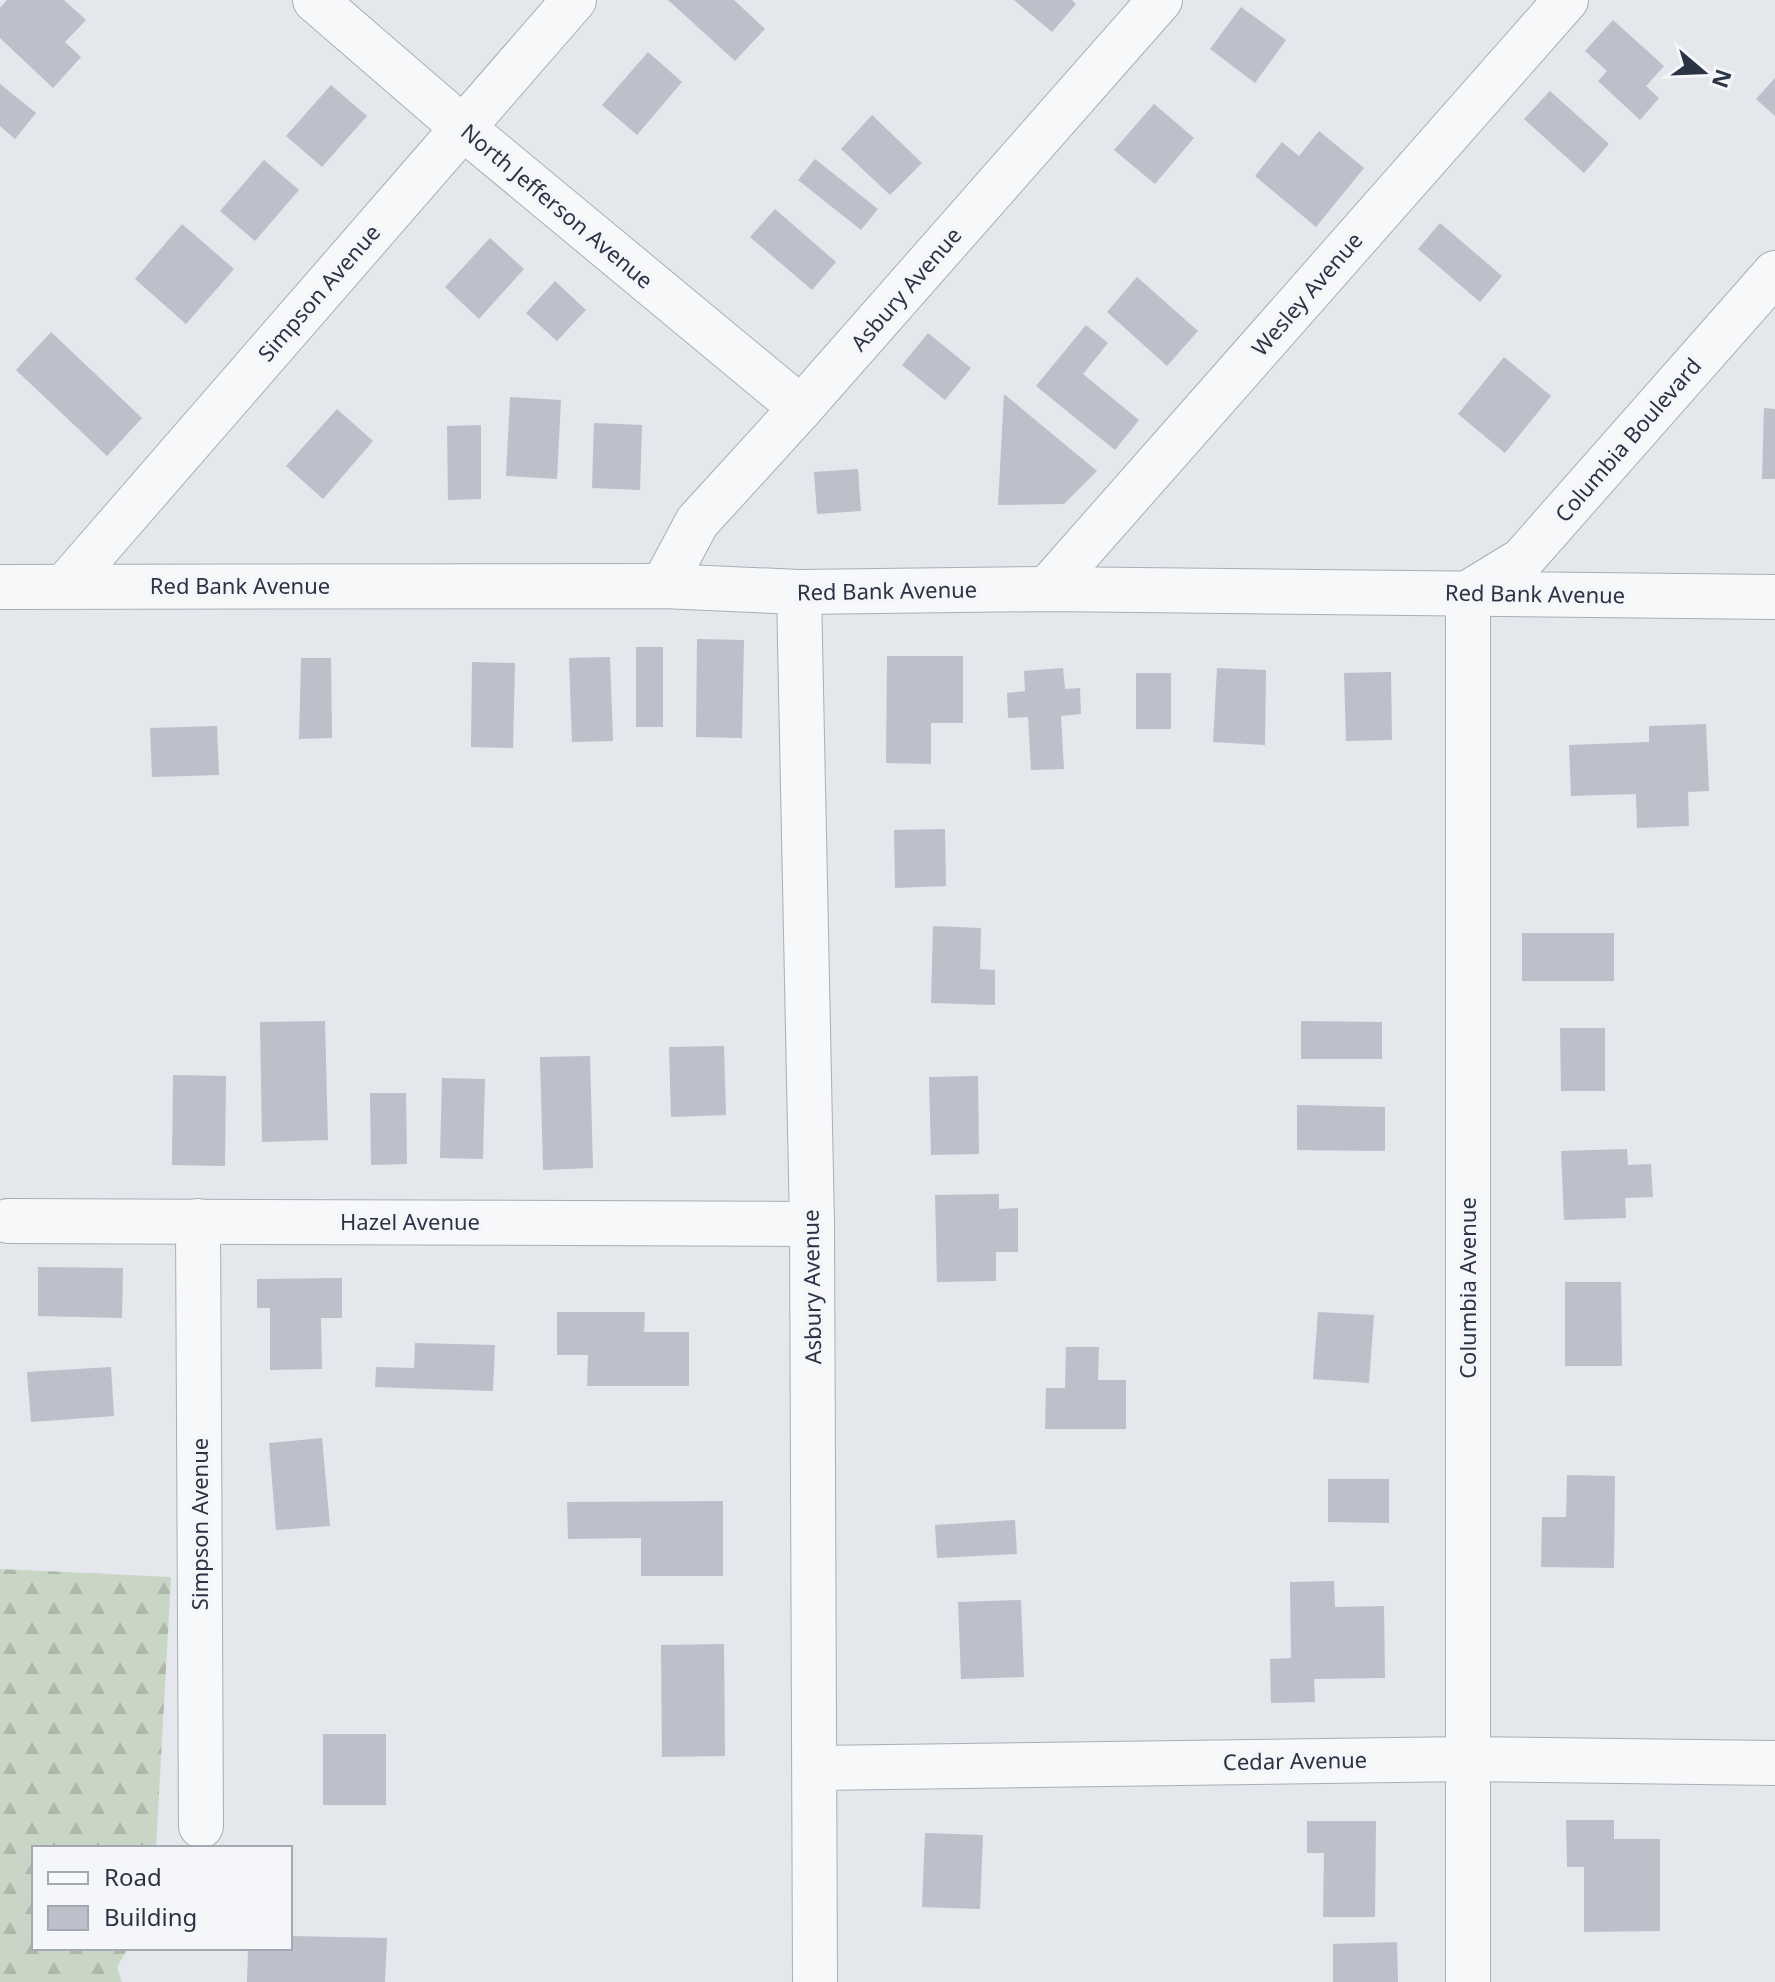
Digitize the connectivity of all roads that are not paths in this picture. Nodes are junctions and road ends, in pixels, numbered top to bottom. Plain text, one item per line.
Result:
1 (315, 0) edge
2 (574, 0) edge
3 (1160, 0) edge
4 (1566, 0) edge
5 (462, 127) junction
6 (1775, 273) edge
7 (801, 408) junction
8 (65, 586) junction
9 (663, 586) junction
10 (0, 587) edge
11 (1047, 589) junction
12 (799, 592) junction
13 (1468, 593) junction
14 (1775, 597) edge
15 (8, 1221) dead end
16 (198, 1221) junction
17 (812, 1224) junction
18 (1468, 1759) junction
19 (1775, 1763) edge
20 (816, 1768) junction
21 (201, 1826) dead end
22 (815, 1982) edge
23 (1468, 1982) edge

1 - 5 street, North Jefferson Avenue
2 - 5 street, Simpson Avenue
3 - 7 street, Asbury Avenue
4 - 11 street, Wesley Avenue
5 - 7 street, North Jefferson Avenue
5 - 8 street, Simpson Avenue
6 - 13 street, Columbia Boulevard
7 - 9 street, Asbury Avenue
8 - 9 street, Red Bank Avenue
8 - 10 street, Red Bank Avenue
9 - 12 street, Red Bank Avenue
11 - 12 street, Red Bank Avenue
11 - 13 street, Red Bank Avenue
12 - 17 street, Asbury Avenue
13 - 14 street, Red Bank Avenue
13 - 18 street, Columbia Avenue
15 - 16 street, Hazel Avenue
16 - 17 street, Hazel Avenue
16 - 21 street, Simpson Avenue
17 - 20 street, Asbury Avenue
18 - 19 street, Cedar Avenue
18 - 20 street, Cedar Avenue
18 - 23 street, Columbia Avenue
20 - 22 street, Asbury Avenue

